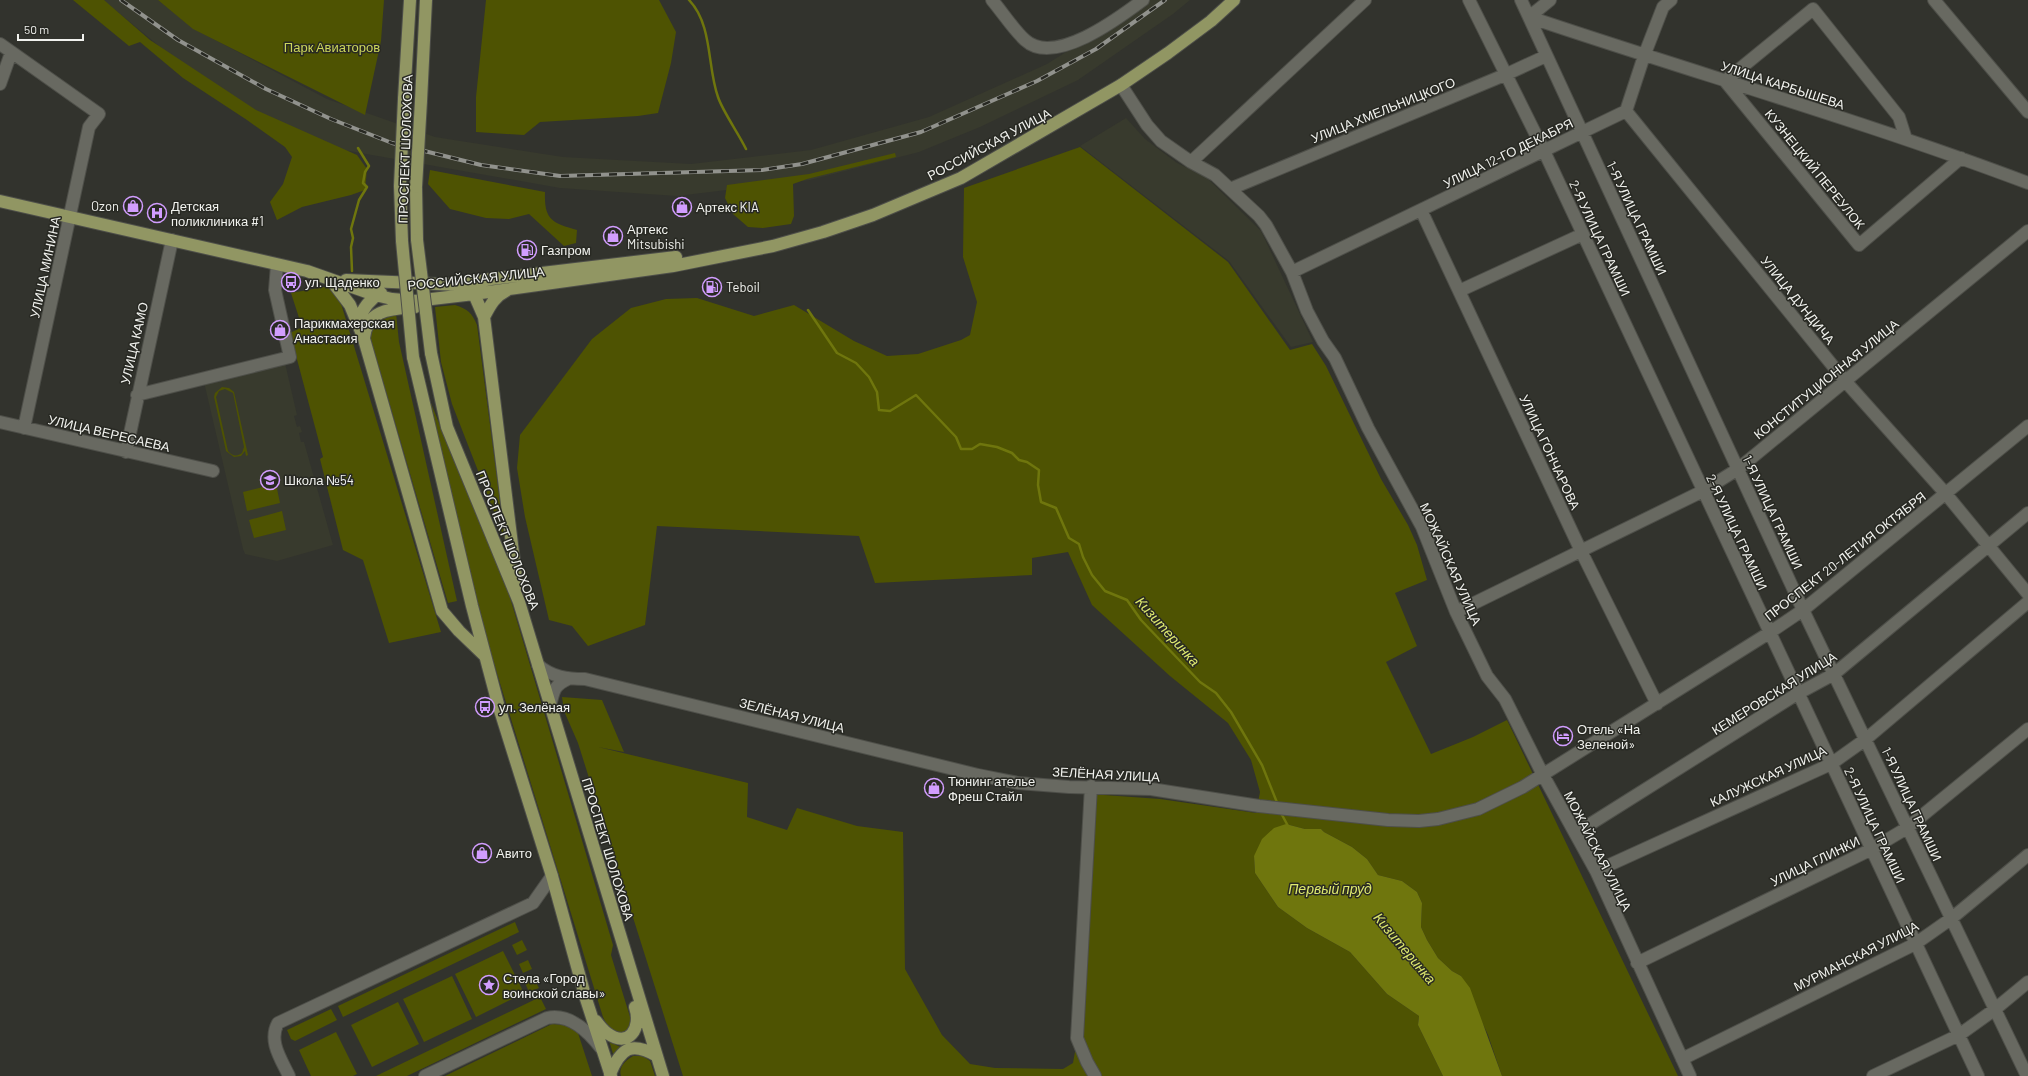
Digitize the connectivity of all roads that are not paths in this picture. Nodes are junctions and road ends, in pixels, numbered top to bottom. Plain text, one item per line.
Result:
1 (410, 0) edge
2 (426, 0) edge
3 (992, 0) edge
4 (1143, 0) edge
5 (1222, 0) edge
6 (1234, 0) edge
7 (1365, 0) edge
8 (1470, 0) edge
9 (1521, 0) edge
10 (1550, 0) edge
11 (1934, 0) edge
12 (1664, 2) edge
13 (1529, 17) junction
14 (0, 44) edge
15 (11, 53) junction
16 (1546, 56) junction
17 (1644, 56) junction
18 (1507, 74) junction
19 (1725, 81) junction
20 (0, 84) edge
21 (1120, 85) junction
22 (1626, 111) junction
23 (2028, 112) edge
24 (1582, 133) junction
25 (1906, 139) junction
26 (1544, 151) junction
27 (1961, 158) junction
28 (1191, 162) junction
29 (2028, 183) edge
30 (1230, 188) junction
31 (0, 201) edge
32 (1421, 210) junction
33 (70, 217) junction
34 (2028, 231) edge
35 (1583, 234) junction
36 (172, 240) junction
37 (277, 265) junction
38 (1292, 272) junction
39 (329, 278) junction
40 (412, 284) junction
41 (461, 285) junction
42 (508, 289) junction
43 (1459, 291) junction
44 (474, 294) junction
45 (375, 295) junction
46 (484, 317) junction
47 (358, 321) junction
48 (364, 339) junction
49 (1846, 382) junction
50 (137, 395) junction
51 (0, 422) edge
52 (2028, 426) edge
53 (24, 428) junction
54 (126, 452) junction
55 (1738, 469) junction
56 (213, 471) dead end
57 (1703, 491) junction
58 (1946, 494) junction
59 (2028, 512) edge
60 (1988, 546) junction
61 (1581, 551) junction
62 (2028, 594) edge
63 (520, 602) junction
64 (2028, 602) edge
65 (1803, 610) junction
66 (1456, 612) junction
67 (1769, 634) junction
68 (485, 656) junction
69 (538, 665) junction
70 (1834, 674) junction
71 (568, 679) junction
72 (1797, 694) junction
73 (1657, 704) junction
74 (550, 706) junction
75 (2028, 729) edge
76 (1866, 739) junction
77 (1831, 764) junction
78 (1545, 773) junction
79 (1091, 786) junction
80 (1907, 828) junction
81 (1576, 833) junction
82 (1870, 850) junction
83 (2028, 855) edge
84 (1596, 872) junction
85 (552, 876) junction
86 (1952, 918) junction
87 (1915, 944) junction
88 (1637, 963) junction
89 (632, 977) junction
90 (2028, 982) edge
91 (1994, 1010) junction
92 (592, 1017) junction
93 (1959, 1036) junction
94 (603, 1051) junction
95 (657, 1056) junction
96 (1682, 1059) junction
97 (611, 1075) edge
98 (289, 1076) edge
99 (425, 1076) edge
100 (664, 1076) edge
101 (1095, 1076) edge
102 (1690, 1076) edge
103 (1873, 1076) edge
104 (1978, 1076) edge
105 (2027, 1076) edge

1 - 68 main road, ПРОСПЕКТ ШОЛОХОВА, bridge
2 - 63 main road, ПРОСПЕКТ ШОЛОХОВА, bridge
3 - 4 street
5 - 41 main road, РОССИЙСКАЯ УЛИЦА
6 - 21 main road, РОССИЙСКАЯ УЛИЦА
7 - 28 street
8 - 18 street, 2-Я УЛИЦА ГРАМШИ
9 - 13 street, 1-Я УЛИЦА ГРАМШИ
10 - 13 street
11 - 23 street
12 - 17 street
13 - 16 street, 1-Я УЛИЦА ГРАМШИ
13 - 17 street, УЛИЦА КАРБЫШЕВА
14 - 15 street
15 - 20 street
15 - 33 street, УЛИЦА МИНИНА
16 - 18 street, УЛИЦА ХМЕЛЬНИЦКОГО
16 - 24 street, 1-Я УЛИЦА ГРАМШИ
17 - 19 street, УЛИЦА КАРБЫШЕВА
17 - 22 street
18 - 26 street, 2-Я УЛИЦА ГРАМШИ
18 - 30 street, УЛИЦА ХМЕЛЬНИЦКОГО
19 - 25 street, УЛИЦА КАРБЫШЕВА
19 - 25 street
19 - 27 street, КУЗНЕЦКИЙ ПЕРЕУЛОК
21 - 28 street, МОЖАЙСКАЯ УЛИЦА
21 - 42 main road, РОССИЙСКАЯ УЛИЦА
22 - 24 street, УЛИЦА 12-ГО ДЕКАБРЯ
22 - 49 street, УЛИЦА ДУНДИЧА
24 - 26 street, УЛИЦА 12-ГО ДЕКАБРЯ
24 - 55 street, 1-Я УЛИЦА ГРАМШИ
25 - 27 street, УЛИЦА КАРБЫШЕВА
26 - 32 street, УЛИЦА 12-ГО ДЕКАБРЯ
26 - 35 street, 2-Я УЛИЦА ГРАМШИ
27 - 29 street, УЛИЦА КАРБЫШЕВА
28 - 30 street, МОЖАЙСКАЯ УЛИЦА
30 - 38 street, МОЖАЙСКАЯ УЛИЦА
31 - 33 main road
32 - 38 street, УЛИЦА 12-ГО ДЕКАБРЯ
32 - 43 street, УЛИЦА ГОНЧАРОВА
33 - 36 main road
33 - 53 street, УЛИЦА МИНИНА
34 - 49 street, КОНСТИТУЦИОННАЯ УЛИЦА
35 - 43 street
35 - 57 street, 2-Я УЛИЦА ГРАМШИ
36 - 37 main road
36 - 50 street, УЛИЦА КАМО
37 - 39 main road
37 - 50 street
38 - 66 street, МОЖАЙСКАЯ УЛИЦА
39 - 40 main road, РОССИЙСКАЯ УЛИЦА
39 - 45 main road, РОССИЙСКАЯ УЛИЦА
39 - 47 main road
40 - 41 main road, РОССИЙСКАЯ УЛИЦА
40 - 45 main road
41 - 44 main road
42 - 44 main road, РОССИЙСКАЯ УЛИЦА
42 - 46 main road
43 - 61 street, УЛИЦА ГОНЧАРОВА
44 - 45 main road, РОССИЙСКАЯ УЛИЦА
44 - 46 main road
45 - 47 main road
46 - 48 main road
46 - 63 main road
47 - 48 main road
48 - 68 main road
49 - 55 street, КОНСТИТУЦИОННАЯ УЛИЦА
49 - 58 street, УЛИЦА ДУНДИЧА
50 - 54 street, УЛИЦА КАМО
51 - 53 street, УЛИЦА ВЕРЕСАЕВА
52 - 58 street, ПРОСПЕКТ 20-ЛЕТИЯ ОКТЯБРЯ
53 - 54 street, УЛИЦА ВЕРЕСАЕВА
54 - 56 street, УЛИЦА ВЕРЕСАЕВА
55 - 57 street, КОНСТИТУЦИОННАЯ УЛИЦА
55 - 65 street, 1-Я УЛИЦА ГРАМШИ
57 - 61 street, КОНСТИТУЦИОННАЯ УЛИЦА
57 - 67 street, 2-Я УЛИЦА ГРАМШИ
58 - 60 street, УЛИЦА ДУНДИЧА
58 - 65 street, ПРОСПЕКТ 20-ЛЕТИЯ ОКТЯБРЯ
59 - 60 street, КЕМЕРОВСКАЯ УЛИЦА
60 - 62 street, УЛИЦА ДУНДИЧА
60 - 70 street, КЕМЕРОВСКАЯ УЛИЦА
61 - 66 street, КОНСТИТУЦИОННАЯ УЛИЦА
61 - 73 street, УЛИЦА ГОНЧАРОВА
63 - 69 main road, ПРОСПЕКТ ШОЛОХОВА
64 - 76 street, КАЛУЖСКАЯ УЛИЦА
65 - 67 street, ПРОСПЕКТ 20-ЛЕТИЯ ОКТЯБРЯ
65 - 70 street, 1-Я УЛИЦА ГРАМШИ
66 - 78 street, МОЖАЙСКАЯ УЛИЦА
67 - 72 street, 2-Я УЛИЦА ГРАМШИ
67 - 73 street, ПРОСПЕКТ 20-ЛЕТИЯ ОКТЯБРЯ
68 - 85 main road, ПРОСПЕКТ ШОЛОХОВА
69 - 71 street, ЗЕЛЁНАЯ УЛИЦА
69 - 74 main road, ПРОСПЕКТ ШОЛОХОВА
70 - 72 street, КЕМЕРОВСКАЯ УЛИЦА
70 - 76 street, 1-Я УЛИЦА ГРАМШИ
71 - 74 street
71 - 79 street, ЗЕЛЁНАЯ УЛИЦА
72 - 77 street, 2-Я УЛИЦА ГРАМШИ
72 - 81 street, КЕМЕРОВСКАЯ УЛИЦА
73 - 78 street, ПРОСПЕКТ 20-ЛЕТИЯ ОКТЯБРЯ
74 - 89 main road, ПРОСПЕКТ ШОЛОХОВА
75 - 80 street, УЛИЦА ГЛИНКИ
76 - 77 street, КАЛУЖСКАЯ УЛИЦА
76 - 80 street, 1-Я УЛИЦА ГРАМШИ
77 - 82 street, 2-Я УЛИЦА ГРАМШИ
77 - 84 street, КАЛУЖСКАЯ УЛИЦА
78 - 79 street, ЗЕЛЁНАЯ УЛИЦА
78 - 81 street, МОЖАЙСКАЯ УЛИЦА
79 - 101 street
80 - 82 street, УЛИЦА ГЛИНКИ
80 - 86 street, 1-Я УЛИЦА ГРАМШИ
81 - 84 street, МОЖАЙСКАЯ УЛИЦА
82 - 87 street, 2-Я УЛИЦА ГРАМШИ
82 - 88 street, УЛИЦА ГЛИНКИ
83 - 86 street, МУРМАНСКАЯ УЛИЦА
84 - 88 street, МОЖАЙСКАЯ УЛИЦА
85 - 92 main road, ПРОСПЕКТ ШОЛОХОВА
85 - 98 street
86 - 87 street, МУРМАНСКАЯ УЛИЦА
86 - 91 street, 1-Я УЛИЦА ГРАМШИ
87 - 93 street, 2-Я УЛИЦА ГРАМШИ
87 - 96 street, МУРМАНСКАЯ УЛИЦА
88 - 96 street, МОЖАЙСКАЯ УЛИЦА
89 - 92 main road
89 - 95 main road, ПРОСПЕКТ ШОЛОХОВА
90 - 91 street
91 - 93 street
91 - 105 street, 1-Я УЛИЦА ГРАМШИ
92 - 94 main road, ПРОСПЕКТ ШОЛОХОВА
93 - 103 street
93 - 104 street, 2-Я УЛИЦА ГРАМШИ
94 - 97 main road, ПРОСПЕКТ ШОЛОХОВА
94 - 99 street
95 - 97 main road
95 - 100 main road, ПРОСПЕКТ ШОЛОХОВА
96 - 102 street, МОЖАЙСКАЯ УЛИЦА

